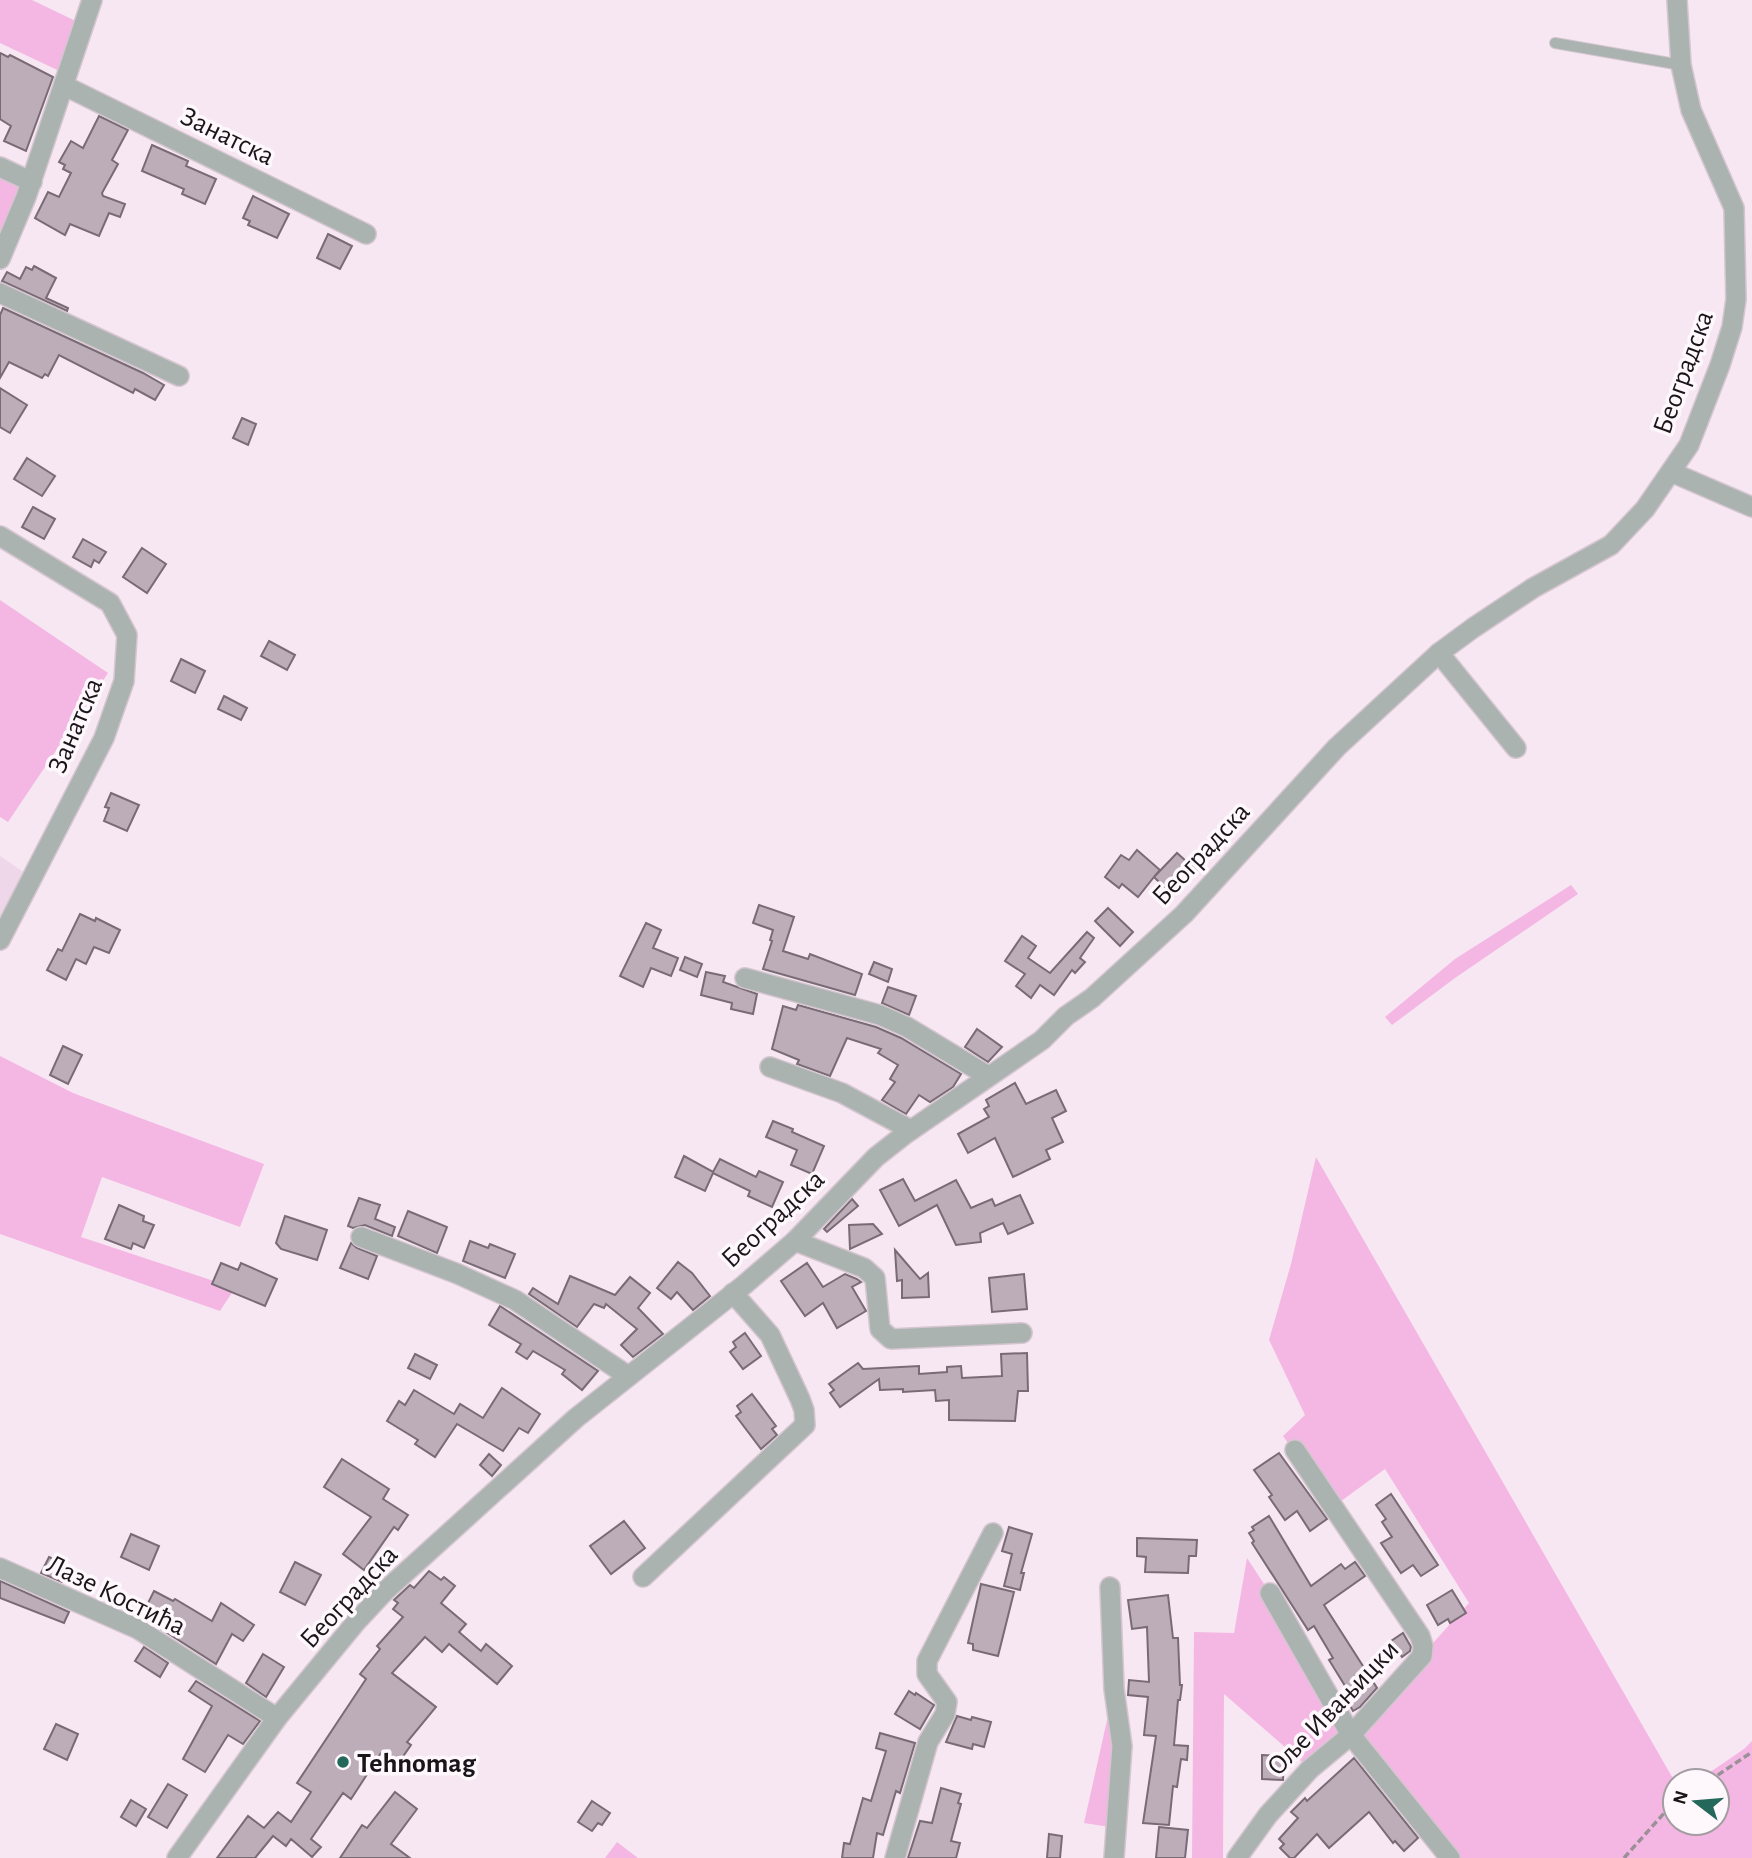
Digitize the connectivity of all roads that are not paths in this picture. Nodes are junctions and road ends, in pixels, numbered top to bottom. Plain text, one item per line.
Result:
1 (92, 0) edge
2 (1677, 0) edge
3 (1555, 43) dead end
4 (1681, 65) junction
5 (65, 86) junction
6 (0, 167) edge
7 (32, 182) junction
8 (366, 234) dead end
9 (0, 259) edge
10 (0, 293) edge
11 (179, 376) dead end
12 (1671, 472) junction
13 (1752, 507) edge
14 (0, 536) edge
15 (1439, 653) junction
16 (1516, 748) dead end
17 (0, 940) edge
18 (745, 978) dead end
19 (771, 1067) dead end
20 (988, 1076) junction
21 (911, 1130) junction
22 (361, 1237) dead end
23 (795, 1241) junction
24 (733, 1293) junction
25 (1022, 1333) dead end
26 (628, 1376) junction
27 (1295, 1450) dead end
28 (993, 1533) dead end
29 (0, 1568) edge
30 (643, 1577) dead end
31 (1110, 1587) dead end
32 (1270, 1593) dead end
33 (277, 1718) junction
34 (1351, 1735) junction
35 (177, 1858) edge
36 (895, 1858) edge
37 (1114, 1858) edge
38 (1237, 1858) edge
39 (1450, 1858) edge

1 - 5 street
2 - 4 street, Београдска
3 - 4 lane
4 - 12 street, Београдска
5 - 7 street
5 - 8 street, Занатска
6 - 7 street
7 - 9 street
10 - 11 street
12 - 13 street
12 - 15 street, Београдска
14 - 17 street, Занатска
15 - 16 street
15 - 20 street, Београдска
18 - 20 street
19 - 21 street
20 - 21 street, Београдска
21 - 23 street, Београдска
22 - 26 street
23 - 24 street, Београдска
23 - 25 street
24 - 26 street, Београдска
24 - 30 street
26 - 33 street, Београдска
27 - 34 street, Оље Ивањицки
28 - 36 street
29 - 33 street, Лазе Костића
31 - 37 street
32 - 34 street
33 - 35 street, Београдска
34 - 38 street, Оље Ивањицки
34 - 39 street

